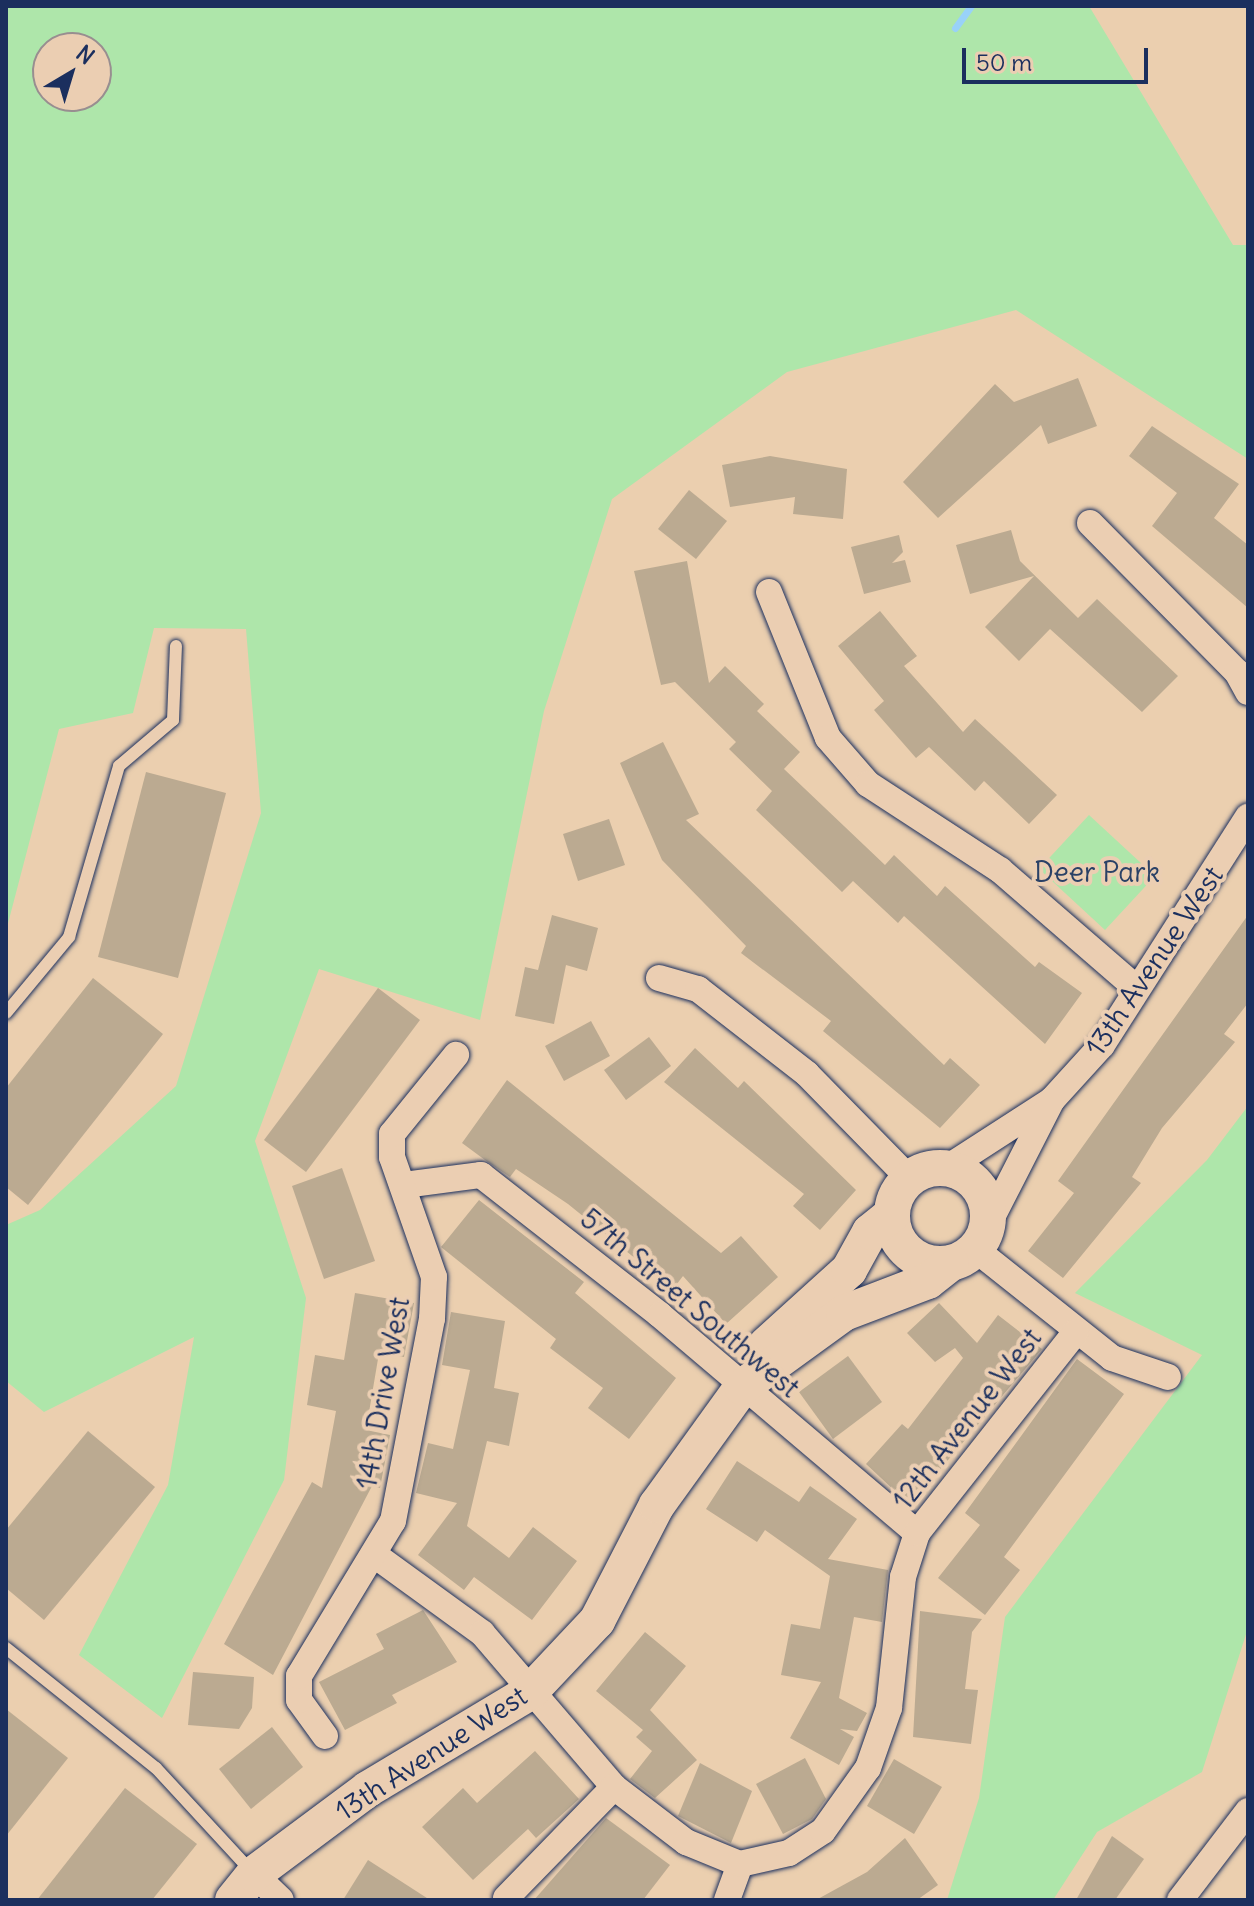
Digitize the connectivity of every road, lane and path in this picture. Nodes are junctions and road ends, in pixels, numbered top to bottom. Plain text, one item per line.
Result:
1 (1090, 523) dead end
2 (769, 592) dead end
3 (176, 646) dead end
4 (1248, 692) edge
5 (1248, 817) edge
6 (659, 978) dead end
7 (1136, 988) junction
8 (6, 1013) edge
9 (456, 1055) dead end
10 (1052, 1100) junction
11 (947, 1168) junction
12 (909, 1178) junction
13 (404, 1185) junction
14 (892, 1214) junction
15 (971, 1246) junction
16 (1076, 1332) junction
17 (1168, 1377) dead end
18 (742, 1387) junction
19 (917, 1533) junction
20 (376, 1556) junction
21 (6, 1648) edge
22 (530, 1692) junction
23 (325, 1736) dead end
24 (614, 1787) junction
25 (1248, 1811) edge
26 (740, 1864) junction
27 (243, 1887) edge
28 (506, 1898) edge
29 (281, 1900) edge
30 (727, 1900) edge
31 (1180, 1900) edge

1 - 4 street
2 - 7 street
3 - 8 lane
5 - 7 street, 13th Avenue West
6 - 12 street
7 - 10 street, 13th Avenue West
9 - 13 street, 14th Drive West
10 - 11 street, 13th Avenue West
10 - 15 street, 13th Avenue West
11 - 12 street
11 - 15 street
12 - 14 street
13 - 18 street, 57th Street Southwest
13 - 20 street, 14th Drive West
14 - 15 street
14 - 18 street, 13th Avenue West
15 - 16 street
15 - 18 street, 13th Avenue West
16 - 17 street
16 - 19 street, 12th Avenue West
18 - 19 street, 57th Street Southwest
18 - 22 street, 13th Avenue West
19 - 26 street, 12th Avenue West
20 - 22 street
20 - 23 street, 14th Drive West
21 - 27 lane
22 - 24 street
22 - 27 street, 13th Avenue West
24 - 26 street
24 - 28 street
25 - 31 street
26 - 30 street
27 - 29 street

